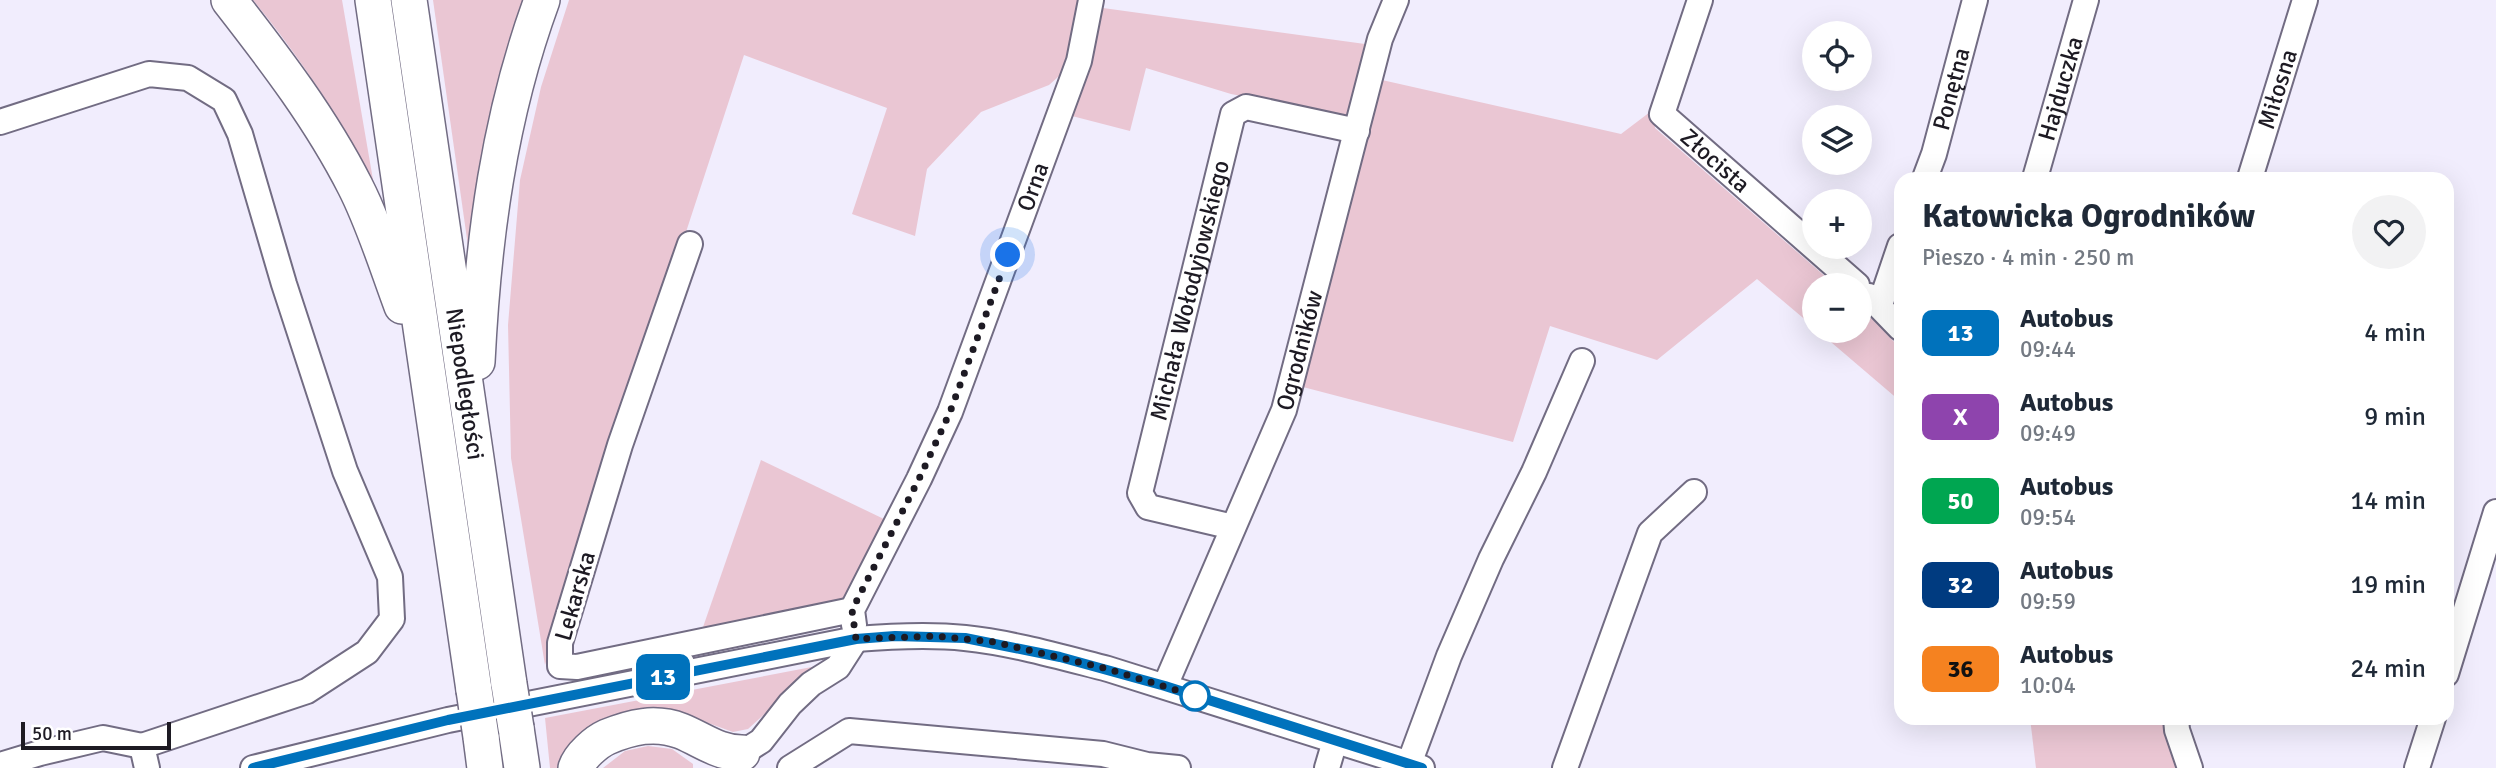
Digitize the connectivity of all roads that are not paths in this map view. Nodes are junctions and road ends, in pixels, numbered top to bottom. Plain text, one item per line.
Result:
1 (229, 0) edge
2 (373, 0) edge
3 (409, 0) edge
4 (542, 0) edge
5 (1091, 0) edge
6 (1396, 0) edge
7 (1700, 0) edge
8 (1975, 0) edge
9 (2086, 0) edge
10 (2305, 0) edge
11 (0, 122) edge
12 (1357, 131) junction
13 (1927, 172) edge
14 (2037, 172) edge
15 (2252, 172) edge
16 (690, 244) dead end
17 (1894, 264) edge
18 (1843, 273) edge
19 (1872, 298) edge
20 (1880, 305) junction
21 (1894, 321) edge
22 (1582, 361) dead end
23 (425, 368) junction
24 (473, 443) junction
25 (1694, 492) dead end
26 (2496, 512) edge
27 (1233, 527) junction
28 (852, 610) junction
29 (856, 639) junction
30 (2454, 648) edge
31 (1165, 686) junction
32 (2177, 725) edge
33 (2431, 725) edge
34 (1335, 741) junction
35 (483, 752) edge
36 (145, 757) edge
37 (747, 758) edge
38 (0, 765) edge
39 (792, 766) edge
40 (1415, 766) edge
41 (253, 768) edge
42 (522, 768) edge
43 (576, 768) edge
44 (1178, 768) edge
45 (1326, 768) edge
46 (1565, 768) edge
47 (2190, 768) edge
48 (2417, 768) edge

1 - 23 highway
2 - 23 highway, Niepodległości
3 - 24 highway, Niepodległości
4 - 24 highway
5 - 28 street, Orna
6 - 12 street, Ogrodników
7 - 18 street, Złocista
8 - 13 street, Ponętna
9 - 14 street, Hajduczka
10 - 15 street, Miłosna
11 - 36 street
12 - 27 street, Ogrodników
12 - 27 street, Michała Wołodyjowskiego
16 - 28 street, Lekarska
17 - 20 street
19 - 20 street, Złocista
20 - 21 street, Złocista
22 - 40 street
23 - 35 highway, Niepodległości, bridge
24 - 42 highway, Niepodległości, bridge
25 - 46 street
26 - 30 street
27 - 31 street, Ogrodników
28 - 29 street
29 - 31 street
29 - 37 street
29 - 41 street
31 - 34 street
32 - 47 street
33 - 48 street
34 - 40 street
34 - 45 street
36 - 38 street
37 - 39 street
37 - 43 highway
39 - 44 street

